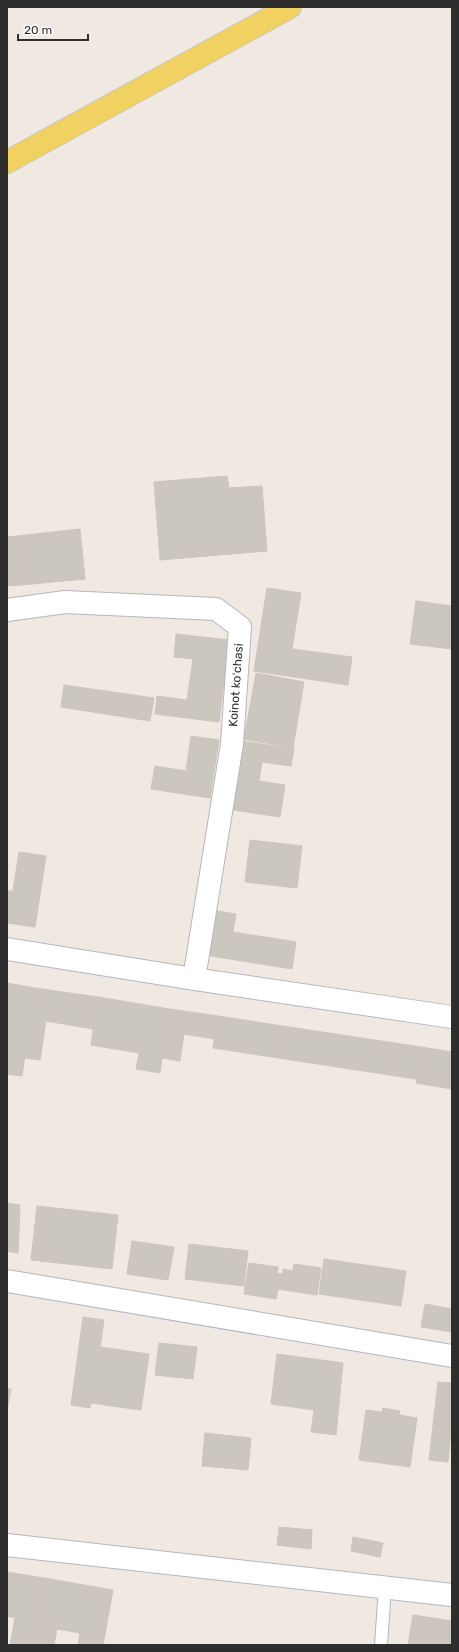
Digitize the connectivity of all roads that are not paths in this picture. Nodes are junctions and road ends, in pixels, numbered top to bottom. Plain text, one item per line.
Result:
1 (290, 7) edge
2 (7, 162) edge
3 (7, 610) edge
4 (7, 949) edge
5 (194, 979) junction
6 (452, 1017) edge
7 (7, 1281) edge
8 (452, 1356) edge
9 (7, 1545) edge
10 (385, 1587) junction
11 (452, 1595) edge
12 (381, 1645) edge

1 - 2 main road
3 - 5 street, Koinot koʻchasi
4 - 5 street
5 - 6 street
7 - 8 street
9 - 10 street
10 - 11 street
10 - 12 lane

